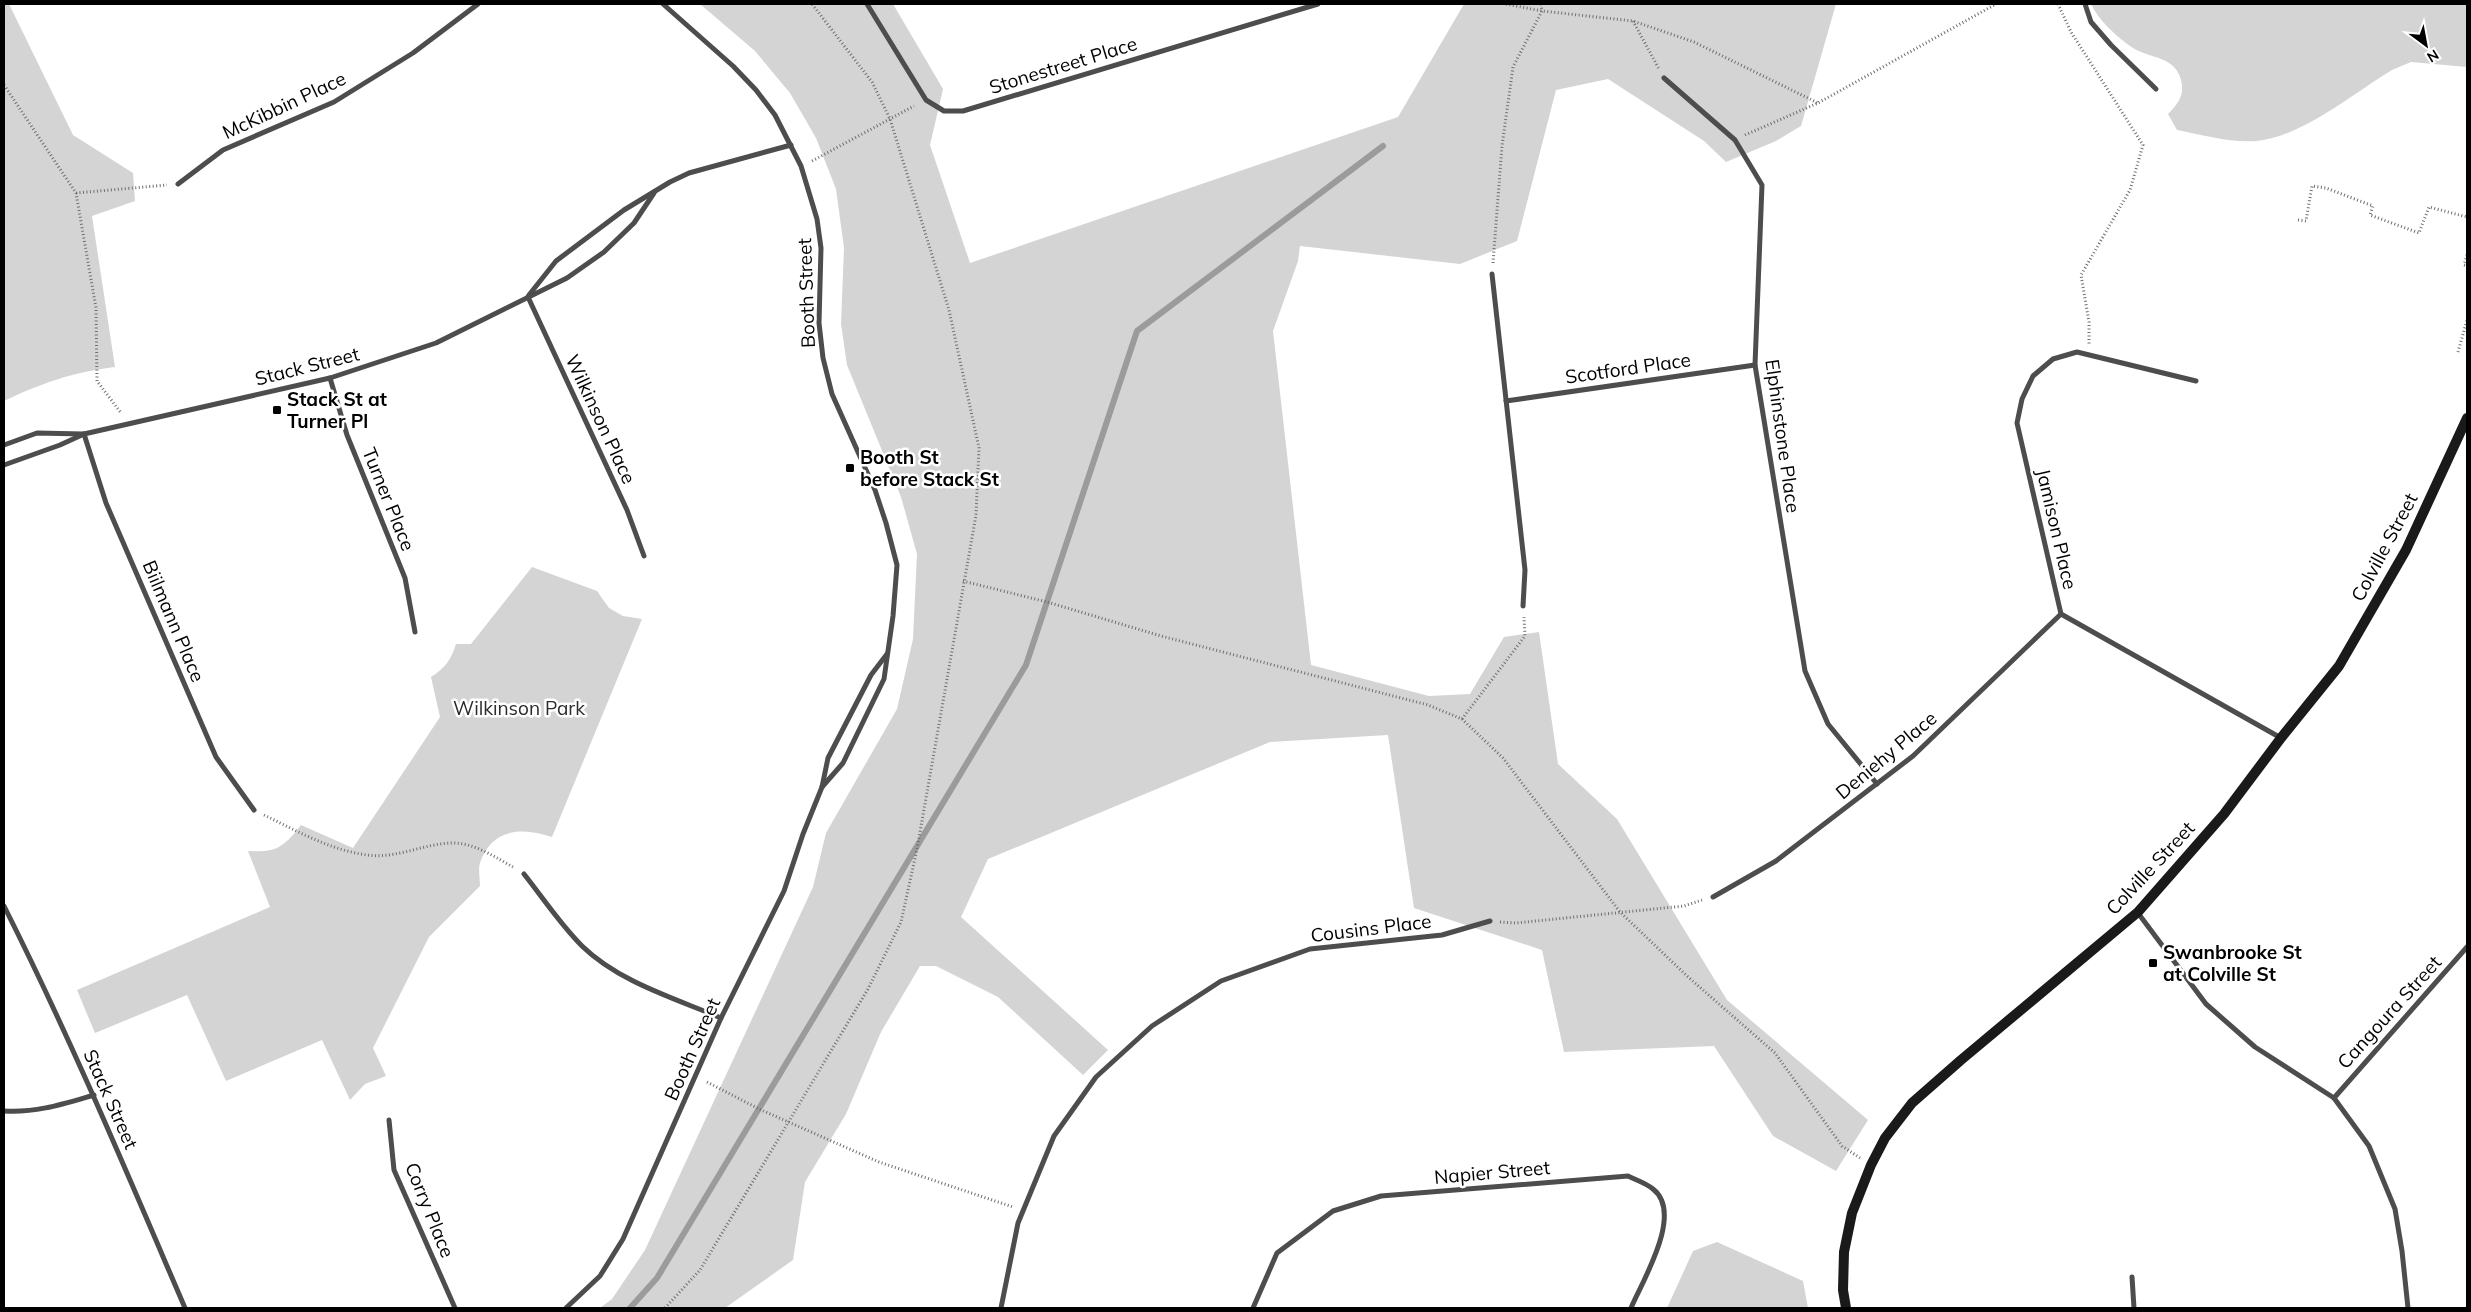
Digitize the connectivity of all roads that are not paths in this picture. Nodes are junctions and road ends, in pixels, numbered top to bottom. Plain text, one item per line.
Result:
1 (478, 4) edge
2 (663, 4) edge
3 (867, 4) edge
4 (1318, 4) edge
5 (2085, 4) edge
6 (1664, 78) road end
7 (2156, 89) dead end
8 (791, 145) junction
9 (178, 184) road end
10 (654, 193) junction
11 (1492, 274) road end
12 (528, 297) junction
13 (1755, 365) junction
14 (330, 378) junction
15 (2196, 381) dead end
16 (1506, 401) junction
17 (2467, 418) edge
18 (84, 434) junction
19 (4, 445) edge
20 (4, 465) edge
21 (644, 556) dead end
22 (1523, 606) road end
23 (2061, 614) junction
24 (415, 632) dead end
25 (887, 654) junction
26 (2281, 738) junction
27 (1877, 784) junction
28 (822, 787) junction
29 (254, 810) road end
30 (524, 874) road end
31 (1713, 897) road end
32 (4, 906) edge
33 (2138, 912) junction
34 (1490, 921) road end
35 (2467, 947) edge
36 (721, 1018) junction
37 (94, 1095) junction
38 (2334, 1098) junction
39 (4, 1111) edge
40 (389, 1120) dead end
41 (2132, 1276) dead end
42 (185, 1308) edge
43 (455, 1308) edge
44 (566, 1308) edge
45 (1001, 1308) edge
46 (1253, 1308) edge
47 (1631, 1308) edge
48 (1846, 1308) edge
49 (2134, 1308) edge
50 (2408, 1308) edge

1 - 9 street, McKibbin Place
2 - 8 street, Booth Street
3 - 4 street, Stonestreet Place
5 - 7 street
6 - 13 street, Elphinstone Place
8 - 10 street, Stack Street
8 - 25 street, Booth Street
10 - 12 street, Stack Street
10 - 12 street, Stack Street
11 - 16 street
12 - 14 street, Stack Street
12 - 21 street, Wilkinson Place
13 - 16 street, Scotford Place
13 - 27 street, Elphinstone Place
14 - 18 street, Stack Street
14 - 24 street, Turner Place
15 - 23 street, Jamison Place
16 - 22 street
17 - 26 street, Colville Street
18 - 19 street, Stack Street
18 - 20 street, Stack Street
18 - 29 street, Biilmann Place
23 - 26 street, Jamison Place
23 - 27 street, Deniehy Place
25 - 28 street, Booth Street
25 - 28 street, Booth Street
26 - 33 street, Colville Street
27 - 31 street, Deniehy Place
28 - 36 street, Booth Street
30 - 36 street
32 - 37 street, Stack Street
33 - 38 street
33 - 48 street, Colville Street
34 - 45 street, Cousins Place
35 - 38 street, Cangoura Street
36 - 44 street, Booth Street
37 - 39 street
37 - 42 street, Stack Street
38 - 50 street
40 - 43 street, Corry Place
41 - 49 street
46 - 47 street, Napier Street

